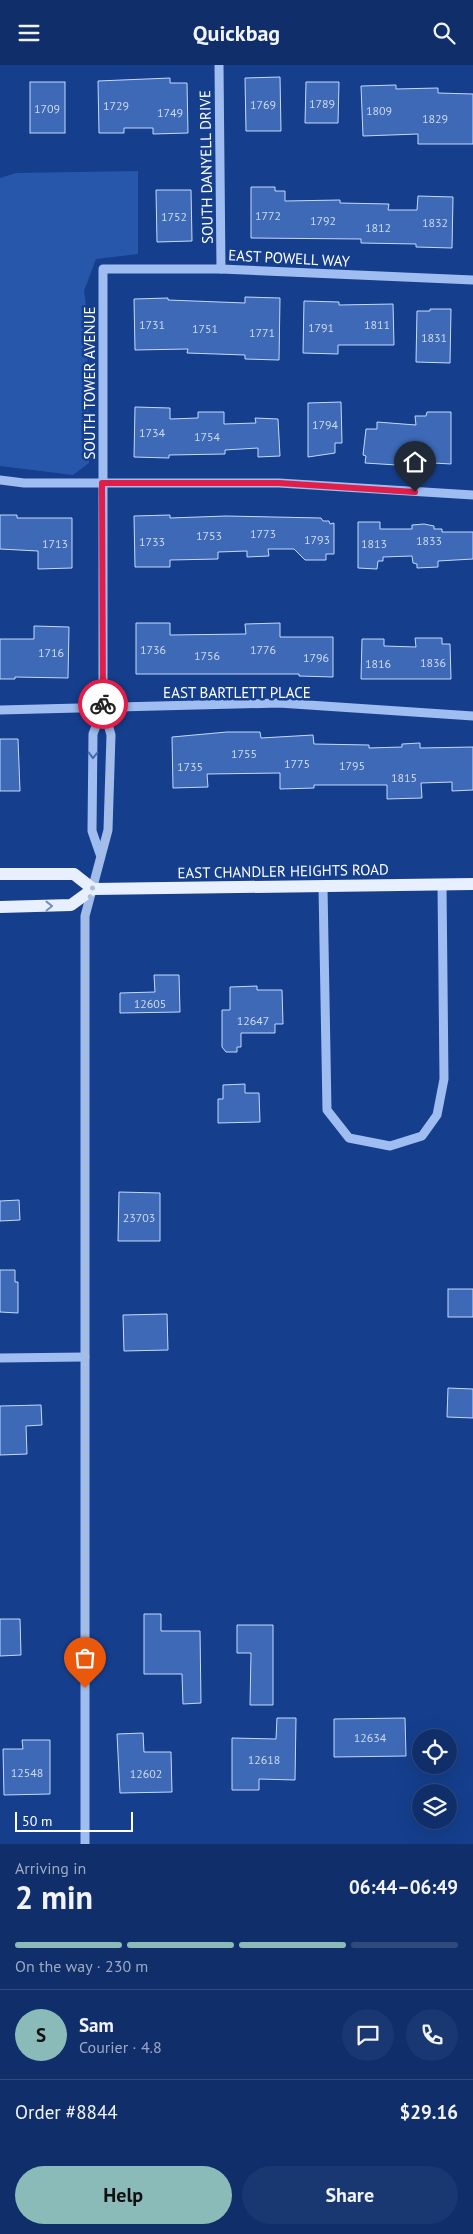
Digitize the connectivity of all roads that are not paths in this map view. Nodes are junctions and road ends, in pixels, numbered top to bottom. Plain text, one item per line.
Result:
1 (219, 65) edge
2 (103, 269) joint
3 (221, 269) junction
4 (473, 280) edge
5 (0, 480) edge
6 (102, 483) junction
7 (473, 495) edge
8 (103, 707) junction
9 (0, 710) edge
10 (473, 716) edge
11 (100, 854) junction
12 (0, 874) edge
13 (473, 883) edge
14 (442, 885) junction
15 (323, 887) junction
16 (93, 889) junction
17 (0, 907) edge
18 (84, 1357) junction
19 (0, 1358) edge
20 (85, 1844) edge

1 - 3 street, SOUTH DANYELL DRIVE
2 - 3 street, EAST POWELL WAY
2 - 6 street, SOUTH TOWER AVENUE
3 - 4 street, EAST POWELL WAY
5 - 6 street
6 - 7 street
6 - 8 street, SOUTH TOWER AVENUE
8 - 9 street, EAST BARTLETT PLACE
8 - 10 street, EAST BARTLETT PLACE
8 - 11 street, SOUTH TOWER AVENUE
8 -> 11 street, SOUTH TOWER AVENUE
11 - 16 street, SOUTH TOWER AVENUE
12 - 16 main road
13 - 14 main road, EAST CHANDLER HEIGHTS ROAD
14 - 15 main road, EAST CHANDLER HEIGHTS ROAD
14 - 15 street
15 - 16 main road, EAST CHANDLER HEIGHTS ROAD
17 -> 16 main road
16 - 18 street, SOUTH TOWER AVENUE
18 - 19 street
18 - 20 street, SOUTH TOWER AVENUE

